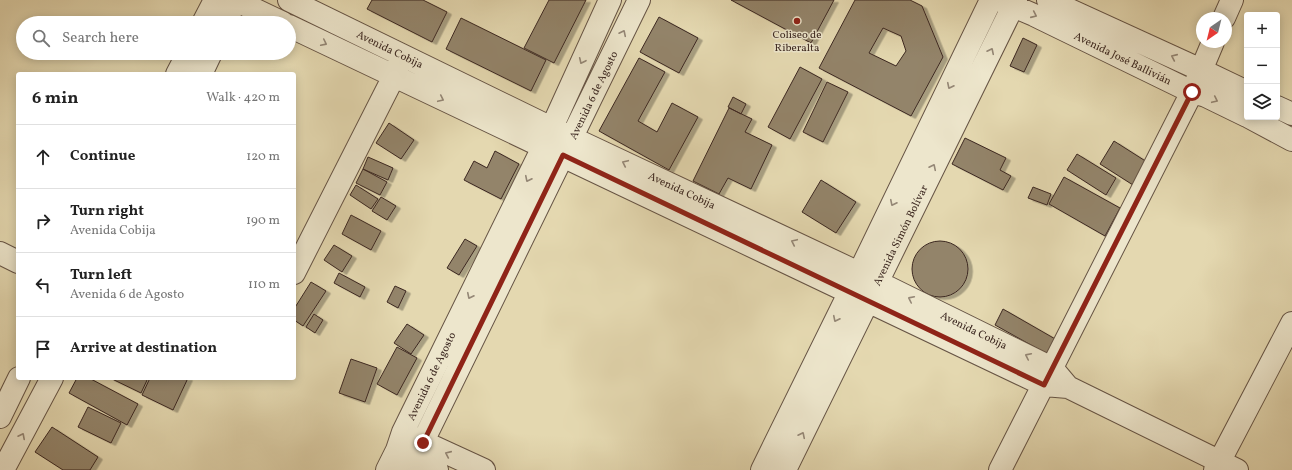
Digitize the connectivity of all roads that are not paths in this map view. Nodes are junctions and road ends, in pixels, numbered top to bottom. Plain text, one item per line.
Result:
1 (215, 0) edge
2 (236, 0) edge
3 (289, 0) edge
4 (610, 0) edge
5 (639, 0) edge
6 (991, 0) edge
7 (1048, 0) edge
8 (1232, 0) edge
9 (1009, 2) edge
10 (1227, 12) edge
11 (207, 16) edge
12 (228, 16) edge
13 (269, 16) edge
14 (296, 29) edge
15 (1211, 48) edge
16 (402, 55) junction
17 (184, 60) edge
18 (208, 60) edge
19 (1201, 70) junction
20 (178, 72) edge
21 (202, 72) edge
22 (394, 76) junction
23 (1244, 91) edge
24 (1192, 92) junction
25 (1280, 108) edge
26 (1292, 114) edge
27 (1244, 115) edge
28 (1254, 120) edge
29 (552, 127) junction
30 (1292, 140) edge
31 (559, 147) junction
32 (0, 253) edge
33 (16, 261) edge
34 (296, 269) edge
35 (863, 287) junction
36 (1292, 323) edge
37 (1048, 376) junction
38 (18, 380) edge
39 (51, 380) edge
40 (0, 417) edge
41 (409, 451) edge
42 (1224, 467) edge
43 (3, 470) edge
44 (387, 470) edge
45 (437, 470) edge
46 (484, 470) edge
47 (762, 470) edge
48 (785, 470) edge
49 (1000, 470) edge

1 - 11 street
2 - 12 street
2 - 13 street
3 - 16 street, Avenida Cobija
4 -> 29 street, Avenida 6 de Agosto
31 -> 5 street, Avenida 6 de Agosto
6 -> 35 street, Avenida Simón Bolívar
19 -> 7 street, Avenida José Ballivián
8 - 10 street
9 -> 24 street, Avenida José Ballivián
35 -> 9 street, Avenida Simón Bolívar
14 -> 22 street, Avenida Cobija
15 - 19 street
16 - 22 street
16 - 29 street, Avenida Cobija
17 - 20 street
18 - 21 street
19 - 23 street, Avenida José Ballivián
19 - 24 street
22 -> 31 street, Avenida Cobija
22 - 34 street
24 -> 27 street, Avenida José Ballivián
24 - 37 street
25 - 26 street
28 - 30 street, Avenida José Ballivián
29 - 31 street, Avenida Cobija
31 - 35 street, Avenida Cobija
31 - 41 street, Avenida 6 de Agosto
32 - 33 street
35 - 37 street, Avenida Cobija
35 -> 47 street, Avenida Simón Bolívar
48 -> 35 street, Avenida Simón Bolívar
36 - 42 street
37 - 42 street, Avenida Cobija
37 - 49 street
38 - 40 street
43 -> 39 street
41 - 44 street, Avenida 6 de Agosto
41 - 45 street
46 -> 41 street

